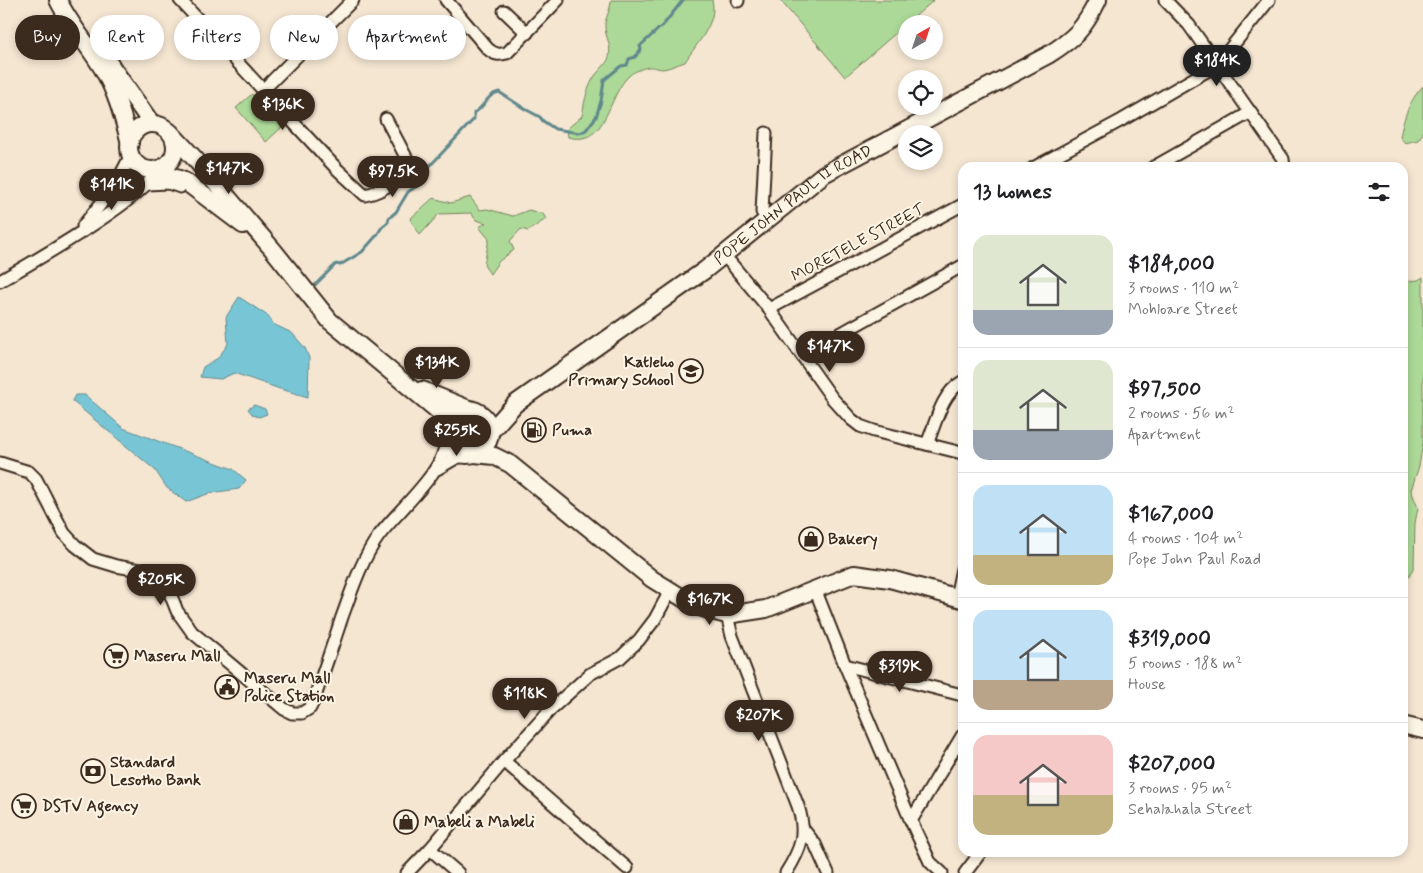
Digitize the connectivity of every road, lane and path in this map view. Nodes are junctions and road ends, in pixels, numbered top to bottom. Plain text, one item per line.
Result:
1 (58, 0) edge
2 (65, 0) edge
3 (180, 0) edge
4 (353, 0) edge
5 (446, 0) edge
6 (558, 0) edge
7 (1098, 0) edge
8 (1165, 0) edge
9 (1269, 0) edge
10 (504, 11) dead end
11 (526, 33) junction
12 (1217, 65) junction
13 (263, 90) junction
14 (1251, 112) junction
15 (386, 119) dead end
16 (152, 124) junction
17 (170, 132) junction
18 (766, 133) dead end
19 (130, 149) junction
20 (1045, 162) edge
21 (1163, 162) edge
22 (1283, 162) edge
23 (158, 169) junction
24 (147, 184) junction
25 (211, 201) junction
26 (958, 207) edge
27 (768, 219) junction
28 (65, 242) junction
29 (274, 251) junction
30 (724, 255) junction
31 (958, 268) edge
32 (0, 281) edge
33 (769, 308) junction
34 (802, 355) junction
35 (406, 383) junction
36 (958, 385) edge
37 (515, 404) junction
38 (474, 411) junction
39 (448, 419) junction
40 (490, 433) junction
41 (445, 440) junction
42 (928, 444) junction
43 (958, 452) edge
44 (471, 455) junction
45 (0, 463) edge
46 (510, 464) junction
47 (437, 469) junction
48 (815, 589) junction
49 (670, 591) junction
50 (958, 598) edge
51 (727, 615) junction
52 (845, 665) junction
53 (958, 694) edge
54 (1408, 726) edge
55 (1423, 730) edge
56 (958, 743) edge
57 (504, 761) junction
58 (911, 821) junction
59 (803, 829) junction
60 (430, 849) junction
61 (977, 857) edge
62 (627, 868) dead end
63 (407, 873) edge
64 (458, 873) edge
65 (786, 873) edge
66 (828, 873) edge
67 (942, 873) edge
68 (965, 873) edge

1 - 19 main road
2 - 16 main road
3 - 13 street
4 - 13 street
5 - 11 street
6 - 11 street
7 - 27 main road, POPE JOHN PAUL II ROAD
8 - 12 street
9 - 12 street
10 - 11 street
12 - 14 street
12 - 20 street
13 - 15 street
14 - 21 street
14 - 22 street
16 - 17 main road
16 - 19 main road
17 - 23 main road
17 - 29 main road
18 - 27 street
19 - 23 main road
19 - 28 street
23 - 24 street
23 - 25 main road
24 - 25 street
24 - 28 street
25 - 29 main road
26 - 33 street, MORETELE STREET
27 - 30 main road, POPE JOHN PAUL II ROAD
28 - 32 street
29 - 35 main road
30 - 33 street
30 - 37 main road, POPE JOHN PAUL II ROAD
31 - 34 street
33 - 34 street
34 - 42 street
35 - 38 main road
35 - 39 main road
36 - 42 street
37 - 38 main road
37 - 40 main road
38 - 39 main road
38 - 40 main road
39 - 41 main road
40 - 44 main road
40 - 46 main road
41 - 44 main road
41 - 47 street
42 - 43 street
44 - 46 main road
44 - 47 street
45 - 47 street
46 - 49 main road
48 - 50 main road
48 - 51 main road
48 - 52 street
49 - 51 main road
49 - 57 street
51 - 59 street
52 - 53 street
52 - 58 street
54 - 55 main road
56 - 58 street
57 - 60 street
57 - 62 street
58 - 67 street
59 - 65 street
59 - 66 street
60 - 63 street
60 - 64 street
61 - 68 street

